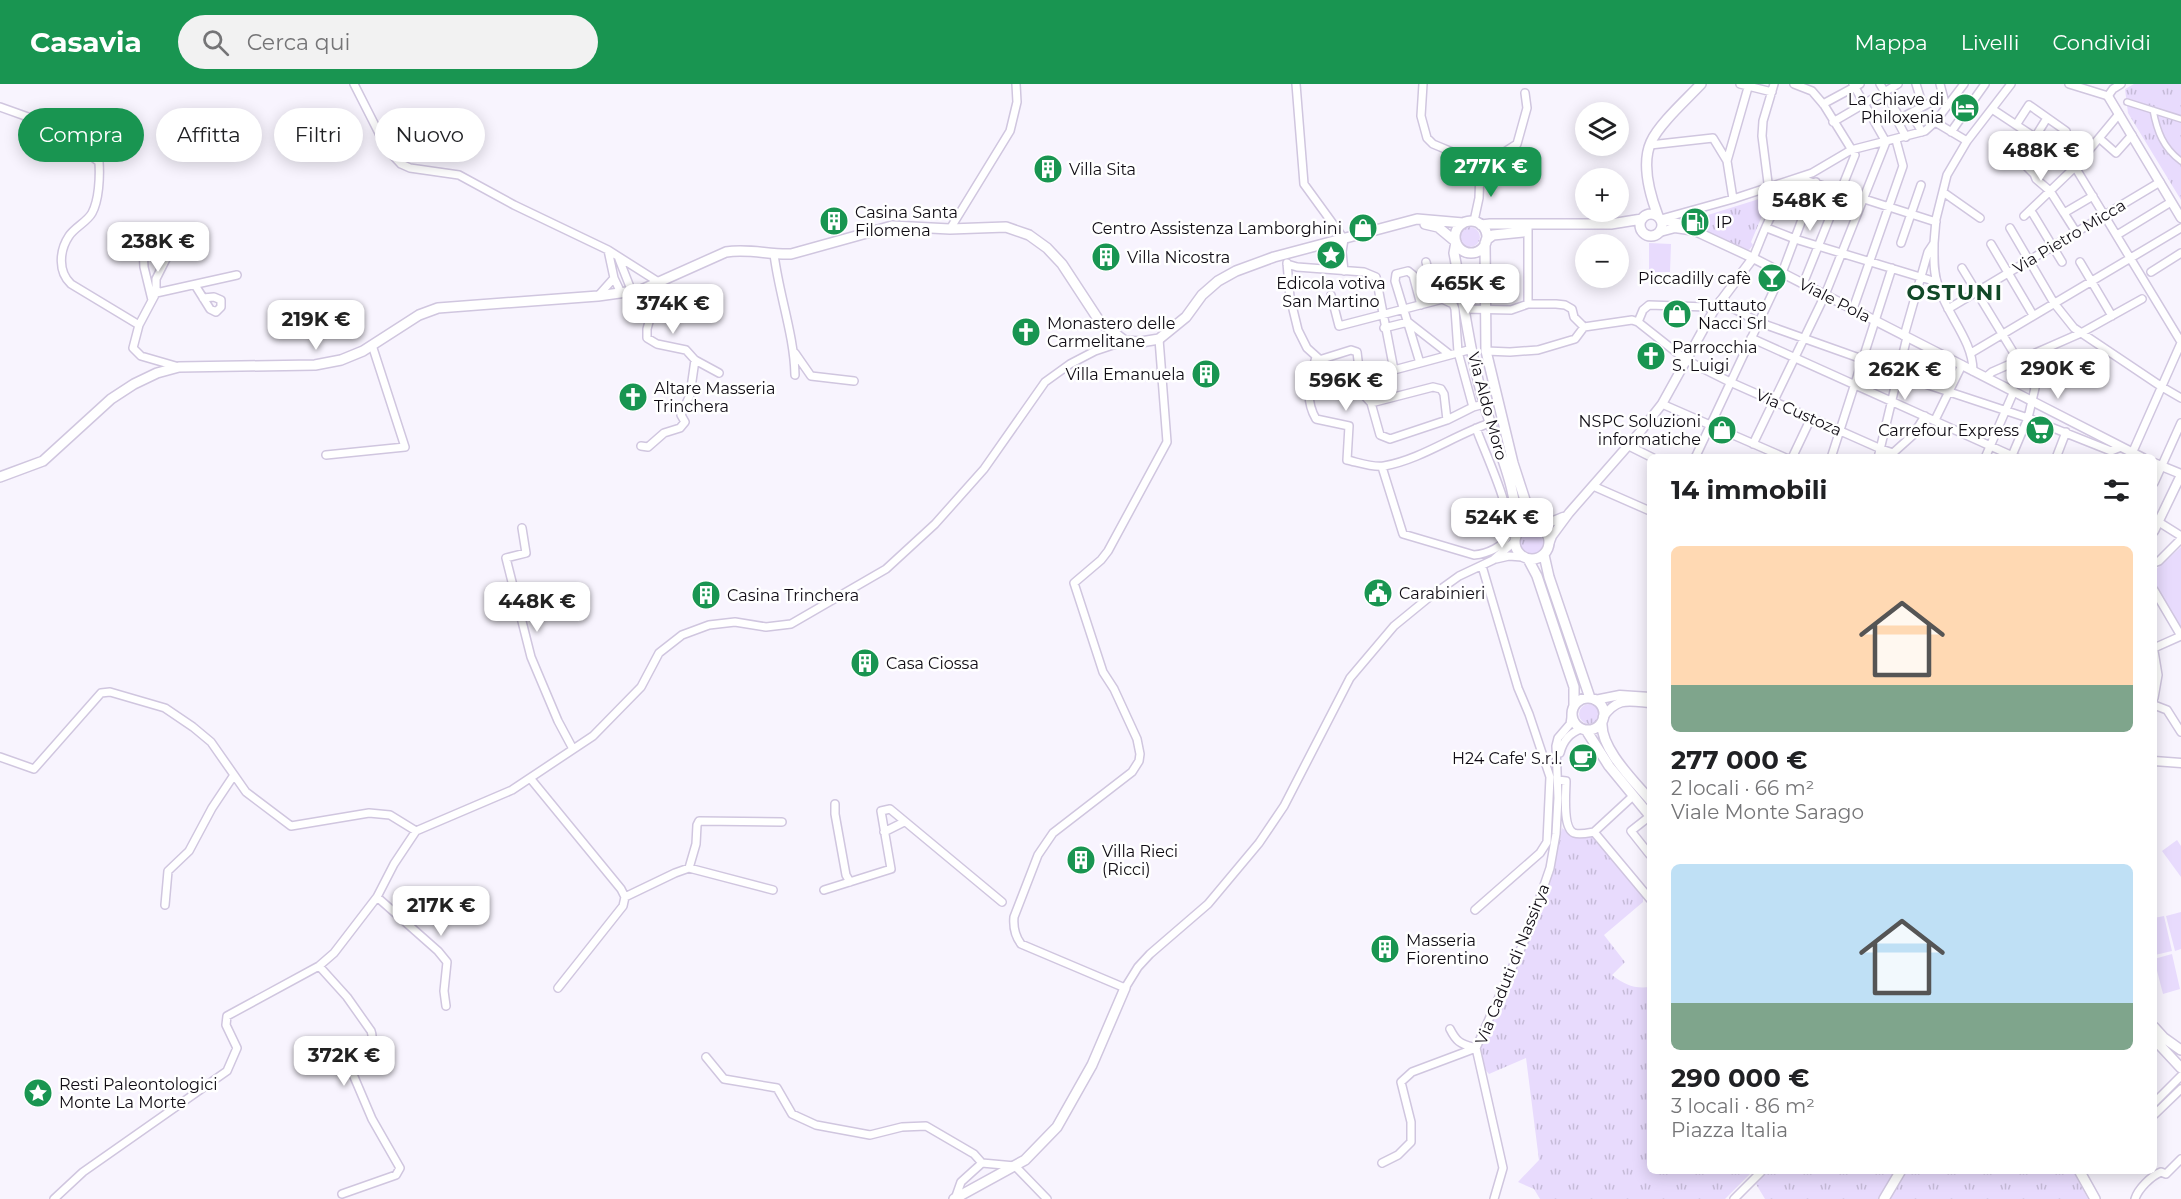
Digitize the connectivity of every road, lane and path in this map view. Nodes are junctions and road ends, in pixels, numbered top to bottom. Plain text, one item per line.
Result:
1 (354, 84) edge
2 (1016, 84) edge
3 (1296, 84) edge
4 (1423, 84) edge
5 (1701, 84) edge
6 (1740, 84) edge
7 (1774, 84) edge
8 (1794, 84) edge
9 (1880, 84) edge
10 (1898, 84) edge
11 (1916, 84) edge
12 (1940, 84) edge
13 (1985, 84) edge
14 (2010, 84) edge
15 (2097, 84) edge
16 (2121, 84) edge
17 (1749, 85) edge
18 (1856, 85) edge
19 (1961, 85) edge
20 (2075, 85) edge
21 (1772, 92) junction
22 (1885, 92) junction
23 (1525, 93) dead end
24 (2105, 95) junction
25 (1943, 96) junction
26 (2127, 102) dead end
27 (1864, 103) junction
28 (1823, 104) junction
29 (0, 106) edge
30 (1923, 106) junction
31 (1946, 107) junction
32 (1992, 110) junction
33 (2153, 110) junction
34 (1911, 112) junction
35 (2119, 114) junction
36 (1900, 118) junction
37 (2047, 118) junction
38 (2181, 118) edge
39 (1833, 122) junction
40 (1935, 122) junction
41 (2016, 125) junction
42 (1922, 132) junction
43 (1952, 132) junction
44 (2132, 135) junction
45 (1906, 137) junction
46 (2099, 138) junction
47 (2034, 139) junction
48 (1896, 140) junction
49 (1967, 141) junction
50 (1886, 142) junction
51 (2042, 143) junction
52 (1650, 145) junction
53 (2053, 149) junction
54 (1851, 150) junction
55 (1727, 161) junction
56 (2181, 161) edge
57 (2075, 167) junction
58 (1480, 172) junction
59 (2034, 174) junction
60 (1812, 182) junction
61 (2160, 182) junction
62 (1650, 185) junction
63 (1921, 185) dead end
64 (1769, 187) junction
65 (1841, 190) junction
66 (2050, 191) junction
67 (1943, 192) junction
68 (2093, 196) junction
69 (1865, 198) junction
70 (1733, 199) junction
71 (2176, 204) edge
72 (1888, 206) junction
73 (2064, 213) junction
74 (1911, 214) junction
75 (2033, 214) dead end
76 (2105, 215) junction
77 (1772, 216) junction
78 (2024, 216) dead end
79 (1642, 218) junction
80 (1980, 218) dead end
81 (2181, 218) edge
82 (1660, 219) junction
83 (1405, 222) junction
84 (1936, 222) junction
85 (1463, 223) junction
86 (1478, 223) junction
87 (1528, 225) junction
88 (1611, 225) junction
89 (1767, 228) junction
90 (2010, 228) dead end
91 (2181, 228) edge
92 (950, 229) junction
93 (1695, 231) junction
94 (1660, 232) junction
95 (2076, 232) junction
96 (1643, 233) junction
97 (2116, 235) junction
98 (197, 238) dead end
99 (1344, 239) junction
100 (1795, 239) junction
101 (1456, 242) junction
102 (1485, 242) junction
103 (1901, 243) dead end
104 (1934, 243) junction
105 (1991, 244) dead end
106 (1819, 246) junction
107 (2053, 246) junction
108 (144, 249) dead end
109 (608, 250) junction
110 (2181, 253) edge
111 (774, 254) junction
112 (1287, 254) junction
113 (1843, 254) junction
114 (2130, 257) junction
115 (1753, 258) junction
116 (619, 259) junction
117 (2028, 260) junction
118 (1869, 261) junction
119 (1426, 262) dead end
120 (2062, 262) dead end
121 (2080, 262) dead end
122 (1287, 264) junction
123 (1892, 268) junction
124 (1962, 268) dead end
125 (1344, 271) junction
126 (2151, 272) dead end
127 (1782, 273) junction
128 (2007, 273) junction
129 (237, 275) dead end
130 (614, 278) junction
131 (1921, 278) junction
132 (2091, 281) junction
133 (660, 284) junction
134 (1803, 284) junction
135 (195, 285) junction
136 (1938, 285) junction
137 (1977, 291) junction
138 (632, 292) junction
139 (621, 293) junction
140 (1462, 294) junction
141 (1331, 295) dead end
142 (1826, 295) junction
143 (598, 296) junction
144 (154, 297) junction
145 (203, 298) dead end
146 (1439, 299) junction
147 (2142, 299) dead end
148 (1720, 301) junction
149 (2055, 303) junction
150 (1528, 304) junction
151 (1421, 305) junction
152 (1404, 309) junction
153 (1465, 309) junction
154 (1485, 309) junction
155 (1853, 309) junction
156 (1948, 309) junction
157 (1714, 310) junction
158 (1382, 315) junction
159 (2033, 315) junction
160 (2112, 316) junction
161 (1874, 320) junction
162 (1638, 321) junction
163 (1408, 322) junction
164 (1758, 322) junction
165 (139, 325) junction
166 (1584, 327) junction
167 (1384, 328) junction
168 (2081, 333) junction
169 (2002, 335) junction
170 (1906, 337) junction
171 (1751, 338) junction
172 (1159, 339) junction
173 (1805, 339) junction
174 (1125, 341) junction
175 (2181, 342) edge
176 (372, 345) junction
177 (1472, 349) junction
178 (1486, 351) junction
179 (1458, 352) junction
180 (795, 353) junction
181 (1971, 353) junction
182 (1449, 354) junction
183 (2179, 355) edge
184 (1795, 357) junction
185 (1318, 358) junction
186 (1862, 359) junction
187 (695, 360) junction
188 (1686, 360) junction
189 (2018, 361) junction
190 (1420, 363) junction
191 (1962, 365) junction
192 (178, 367) junction
193 (1973, 371) junction
194 (719, 373) dead end
195 (795, 375) dead end
196 (1898, 375) junction
197 (1986, 377) junction
198 (854, 381) dead end
199 (1730, 382) junction
200 (1855, 383) junction
201 (2162, 387) junction
202 (2014, 391) junction
203 (1947, 392) junction
204 (1362, 393) junction
205 (2181, 398) edge
206 (1773, 401) junction
207 (1892, 401) junction
208 (2033, 401) junction
209 (1371, 403) junction
210 (1484, 404) junction
211 (1662, 404) junction
212 (1473, 407) junction
213 (2004, 410) junction
214 (1925, 416) junction
215 (1811, 418) junction
216 (2028, 418) junction
217 (1447, 420) junction
218 (1935, 420) junction
219 (1490, 423) junction
220 (2181, 423) edge
221 (1710, 426) junction
222 (1476, 428) junction
223 (1840, 431) junction
224 (2066, 432) junction
225 (1753, 444) junction
226 (641, 446) dead end
227 (1629, 446) junction
228 (1990, 446) junction
229 (2121, 447) junction
230 (1881, 449) junction
231 (1697, 454) edge
232 (1777, 454) edge
233 (1794, 454) edge
234 (1832, 454) edge
235 (1879, 454) edge
236 (1987, 454) edge
237 (2007, 454) edge
238 (2014, 454) edge
239 (2058, 454) edge
240 (2130, 454) edge
241 (2131, 454) edge
242 (326, 455) dead end
243 (1647, 455) edge
244 (2158, 464) edge
245 (1382, 466) junction
246 (2181, 474) edge
247 (0, 477) edge
248 (1593, 486) junction
249 (1510, 487) junction
250 (1498, 488) junction
251 (1647, 511) edge
252 (1569, 513) junction
253 (2157, 518) edge
254 (2157, 521) edge
255 (1539, 526) junction
256 (522, 528) dead end
257 (1515, 538) junction
258 (2181, 538) edge
259 (1549, 544) junction
260 (1544, 555) junction
261 (1525, 558) junction
262 (1493, 560) junction
263 (2157, 562) edge
264 (1482, 566) junction
265 (2157, 595) edge
266 (2181, 636) edge
267 (2157, 648) edge
268 (1647, 697) edge
269 (1593, 699) junction
270 (1647, 703) edge
271 (2157, 706) edge
272 (1573, 708) junction
273 (1602, 719) junction
274 (1584, 729) junction
275 (2181, 732) edge
276 (573, 749) junction
277 (0, 757) edge
278 (2157, 761) edge
279 (1558, 762) junction
280 (2181, 763) edge
281 (234, 775) junction
282 (530, 778) junction
283 (1558, 780) junction
284 (1633, 796) junction
285 (1647, 796) edge
286 (836, 804) dead end
287 (1647, 812) edge
288 (1647, 818) edge
289 (782, 822) dead end
290 (904, 822) junction
291 (416, 831) junction
292 (884, 832) junction
293 (1594, 832) junction
294 (1647, 851) edge
295 (689, 868) junction
296 (850, 882) junction
297 (773, 890) dead end
298 (824, 890) dead end
299 (1647, 895) edge
300 (377, 897) junction
301 (625, 897) junction
302 (1002, 902) dead end
303 (165, 905) dead end
304 (1475, 910) dead end
305 (319, 966) junction
306 (558, 988) dead end
307 (1125, 988) junction
308 (446, 1006) dead end
309 (1450, 1029) dead end
310 (2157, 1030) edge
311 (2157, 1042) edge
312 (1476, 1047) junction
313 (2181, 1050) edge
314 (706, 1056) dead end
315 (2181, 1068) edge
316 (2181, 1076) edge
317 (2181, 1089) edge
318 (2157, 1100) edge
319 (2157, 1110) edge
320 (2181, 1159) edge
321 (982, 1162) junction
322 (1382, 1163) dead end
323 (1015, 1166) junction
324 (1759, 1174) edge
325 (1899, 1174) edge
326 (2081, 1174) edge
327 (2156, 1174) edge
328 (2157, 1174) edge
329 (342, 1194) dead end
330 (54, 1199) edge
331 (954, 1199) edge
332 (1047, 1199) edge
333 (1494, 1199) edge
334 (1734, 1199) edge
335 (1884, 1199) edge
336 (2095, 1199) edge
337 (2135, 1199) edge

1 - 109 street
2 - 92 street
3 - 99 street
4 - 58 street
5 - 52 main road
6 - 17 street
7 - 21 street
8 - 28 street
9 - 22 street
10 - 22 street
11 - 30 street
12 - 25 street
13 - 43 street
14 - 32 street
15 - 24 street
16 - 24 street
17 - 21 street
17 - 55 street
18 - 27 street
18 - 28 street
19 - 31 street
20 - 24 street
21 - 64 street
22 - 27 street
22 - 36 street
23 - 58 street
24 - 35 street
25 - 30 street
25 - 31 street
26 - 33 street
27 - 39 street
27 - 50 street
28 - 39 street
29 - 165 street
30 - 34 street
31 - 40 street
32 - 41 street
32 - 49 street
33 - 38 street
33 - 56 street
34 - 36 street
34 - 42 street
35 - 44 street
35 - 46 street
36 - 45 street
37 - 41 street
37 - 47 street
37 - 53 street
39 - 54 street
40 - 42 street
40 - 43 street
41 - 47 street
42 - 45 street
43 - 49 street
44 - 46 street
44 - 61 street
45 - 48 street
46 - 57 street
47 - 51 street
48 - 50 street
48 - 72 street
49 - 67 street
50 - 54 street
50 - 69 street
51 - 53 street
51 - 59 street
52 - 55 street
52 - 62 main road
53 - 57 street
53 - 59 street
54 - 64 street
54 - 65 street
55 - 70 street
57 - 66 street
57 - 68 street
58 - 86 street
59 - 66 street
60 - 65 street
60 - 77 street
60 - 100 street
61 - 71 street
61 - 76 street, Via Pietro Micca
62 - 79 main road
62 - 82 main road
63 - 74 street
64 - 70 street
64 - 77 street
65 - 69 street
65 - 106 street
66 - 73 street
66 - 78 street
67 - 80 street
67 - 84 street
68 - 73 street
68 - 76 street
69 - 72 street
69 - 113 street
70 - 82 street
71 - 81 street
71 - 97 street
72 - 74 street
72 - 118 street
73 - 95 street
74 - 84 street
74 - 103 street
75 - 107 street
76 - 95 street, Via Pietro Micca
76 - 97 street
77 - 89 street
79 - 82 main road
79 - 88 main road
79 - 96 main road
82 - 93 street, Viale Pola
82 - 94 main road
83 - 85 main road
83 - 99 main road
83 - 101 main road
84 - 104 street
85 - 86 main road
85 - 101 main road
86 - 87 main road
86 - 102 main road
87 - 88 main road
87 - 102 main road
87 - 150 street
88 - 96 main road
89 - 100 street
89 - 115 street
90 - 117 street
91 - 114 street
92 - 111 main road
92 - 174 main road
93 - 94 street, Viale Pola
93 - 115 street, Viale Pola
94 - 96 main road
95 - 107 street, Via Pietro Micca
97 - 114 street
98 - 144 street
99 - 112 main road
99 - 125 street
100 - 106 street
100 - 127 street
101 - 102 main road
101 - 140 main road, Via Aldo Moro
102 - 154 main road, Via Aldo Moro
104 - 131 street
104 - 136 street
105 - 128 street
106 - 113 street
106 - 134 street
107 - 117 street, Via Pietro Micca
107 - 120 street
108 - 144 street
109 - 116 street
109 - 130 street
110 - 126 street
111 - 133 main road
111 - 180 street
112 - 122 street
112 - 172 main road
113 - 118 street
113 - 142 street
114 - 132 street
114 - 175 street
115 - 127 street, Viale Pola
115 - 148 street
116 - 133 street
116 - 138 street
117 - 128 street, Via Pietro Micca
117 - 149 street
118 - 123 street
118 - 155 street
119 - 146 street, Via Aldo Moro
121 - 132 street
122 - 125 street
122 - 185 street
123 - 131 street
123 - 161 street
124 - 137 street
125 - 158 street
127 - 134 street, Viale Pola
127 - 164 street
128 - 137 street, Via Pietro Micca
128 - 159 street
129 - 135 street
130 - 139 street
130 - 143 street
131 - 136 street
131 - 170 street
132 - 149 street
132 - 160 street
133 - 138 main road
133 - 187 street
134 - 142 street, Viale Pola
135 - 144 street
135 - 145 street
136 - 156 street
137 - 156 street, Via Pietro Micca
137 - 169 street
138 - 139 main road
139 - 143 main road
140 - 146 street
140 - 153 main road, Via Aldo Moro
141 - 158 street
142 - 155 street, Viale Pola
142 - 173 street
143 - 176 main road
144 - 165 street
146 - 151 street
146 - 179 street, Via Aldo Moro
147 - 160 street
148 - 157 street
148 - 164 street
149 - 159 street
149 - 168 street
150 - 154 street
150 - 166 street
151 - 152 street
151 - 152 street
152 - 158 street
152 - 163 street
153 - 154 street
153 - 177 main road, Via Aldo Moro
154 - 178 main road, Via Aldo Moro
155 - 161 street, Viale Pola
156 - 181 street
157 - 162 street
157 - 188 street
158 - 167 street
159 - 169 street
160 - 168 street
161 - 170 street, Viale Pola
161 - 186 street
162 - 166 street
162 - 188 street, Via Custoza
163 - 167 street
163 - 182 street
163 - 190 street
164 - 171 street
164 - 173 street
165 - 192 street
166 - 178 street
167 - 190 street
168 - 189 street
168 - 201 street
169 - 181 street
169 - 189 street
170 - 191 street, Viale Pola
170 - 196 street
171 - 184 street
171 - 199 street
172 - 174 main road
172 - 307 street
173 - 184 street
173 - 186 street
174 - 276 street
175 - 183 street
176 - 192 main road
176 - 242 street
177 - 179 street
177 - 210 main road, Via Aldo Moro
178 - 255 main road, Via Aldo Moro
179 - 182 street
179 - 212 street, Via Aldo Moro
180 - 195 street
180 - 198 street
181 - 193 street
182 - 190 street
183 - 201 street
184 - 200 street
184 - 206 street
185 - 204 street
185 - 204 street
185 - 245 street
186 - 196 street
186 - 200 street
187 - 194 street
187 - 226 street
188 - 199 street, Via Custoza
188 - 211 street
189 - 197 street
189 - 208 street
191 - 193 street, Viale Pola
191 - 203 street
192 - 247 main road
193 - 197 street, Viale Pola
196 - 203 street
196 - 207 street
197 - 202 street, Viale Pola
199 - 206 street, Via Custoza
199 - 221 street
200 - 207 street
200 - 223 street
201 - 205 street
201 - 241 street
202 - 208 street, Viale Pola
202 - 213 street
203 - 213 street
203 - 218 street
204 - 209 street
206 - 215 street, Via Custoza
206 - 225 street
207 - 214 street
207 - 230 street
208 - 216 street
208 - 229 street, Viale Pola
209 - 217 street
209 - 217 street
210 - 212 street
210 - 219 main road, Via Aldo Moro
211 - 221 street
211 - 227 street
212 - 217 street
213 - 216 street
213 - 228 street
214 - 218 street
214 - 230 street
215 - 223 street, Via Custoza
215 - 233 street
216 - 224 street
216 - 238 street
218 - 228 street
219 - 222 street
219 - 249 main road, Via Aldo Moro
220 - 244 street
221 - 225 street
221 - 231 street
222 - 245 street
222 - 250 street, Via Aldo Moro
223 - 230 street, Via Custoza
223 - 234 street
224 - 229 street
224 - 239 street
225 - 232 street
227 - 243 street
227 - 248 street
228 - 236 street
228 - 237 street
229 - 240 street, Viale Pola
230 - 235 street
244 - 246 street
245 - 250 street, Via Aldo Moro
246 - 253 street
248 - 251 street
248 - 252 street
249 - 250 street
249 - 257 main road, Via Aldo Moro
252 - 255 street
252 - 259 street
254 - 258 street
255 - 257 main road
255 - 259 main road
256 - 276 street
257 - 261 main road
257 - 262 street
258 - 263 street
259 - 260 main road
260 - 261 main road
260 - 269 main road
261 - 262 street
261 - 272 main road
262 - 264 street
264 - 304 street
264 - 307 street
265 - 266 street
266 - 267 street
268 - 269 street
269 - 272 main road
269 - 273 main road
270 - 273 street
271 - 275 street
272 - 274 main road
272 - 279 street, Via Caduti di Nassirya
273 - 274 main road
273 - 285 main road
274 - 279 street, Via Caduti di Nassirya
274 - 284 main road
276 - 282 street
277 - 281 street
278 - 280 street
279 - 283 street, Via Caduti di Nassirya
281 - 291 street
281 - 303 street
282 - 291 street
282 - 301 street
283 - 293 street
283 - 312 street, Via Caduti di Nassirya
284 - 287 main road
284 - 293 street
286 - 296 street
288 - 294 street
289 - 295 street
290 - 292 street
290 - 292 street
290 - 302 street
291 - 300 street
292 - 296 street
293 - 299 street
295 - 297 street
295 - 301 street
296 - 298 street
300 - 305 street
300 - 308 street
301 - 306 street
305 - 329 street
305 - 330 street
307 - 323 main road
309 - 312 street
310 - 313 main road
311 - 315 main road
312 - 322 street
312 - 333 street, Via Caduti di Nassirya
314 - 321 street
316 - 318 street
317 - 319 street
320 - 328 street
321 - 323 street
321 - 331 street
323 - 331 main road
323 - 332 street
324 - 334 street
325 - 335 main road
326 - 336 main road
327 - 337 street

